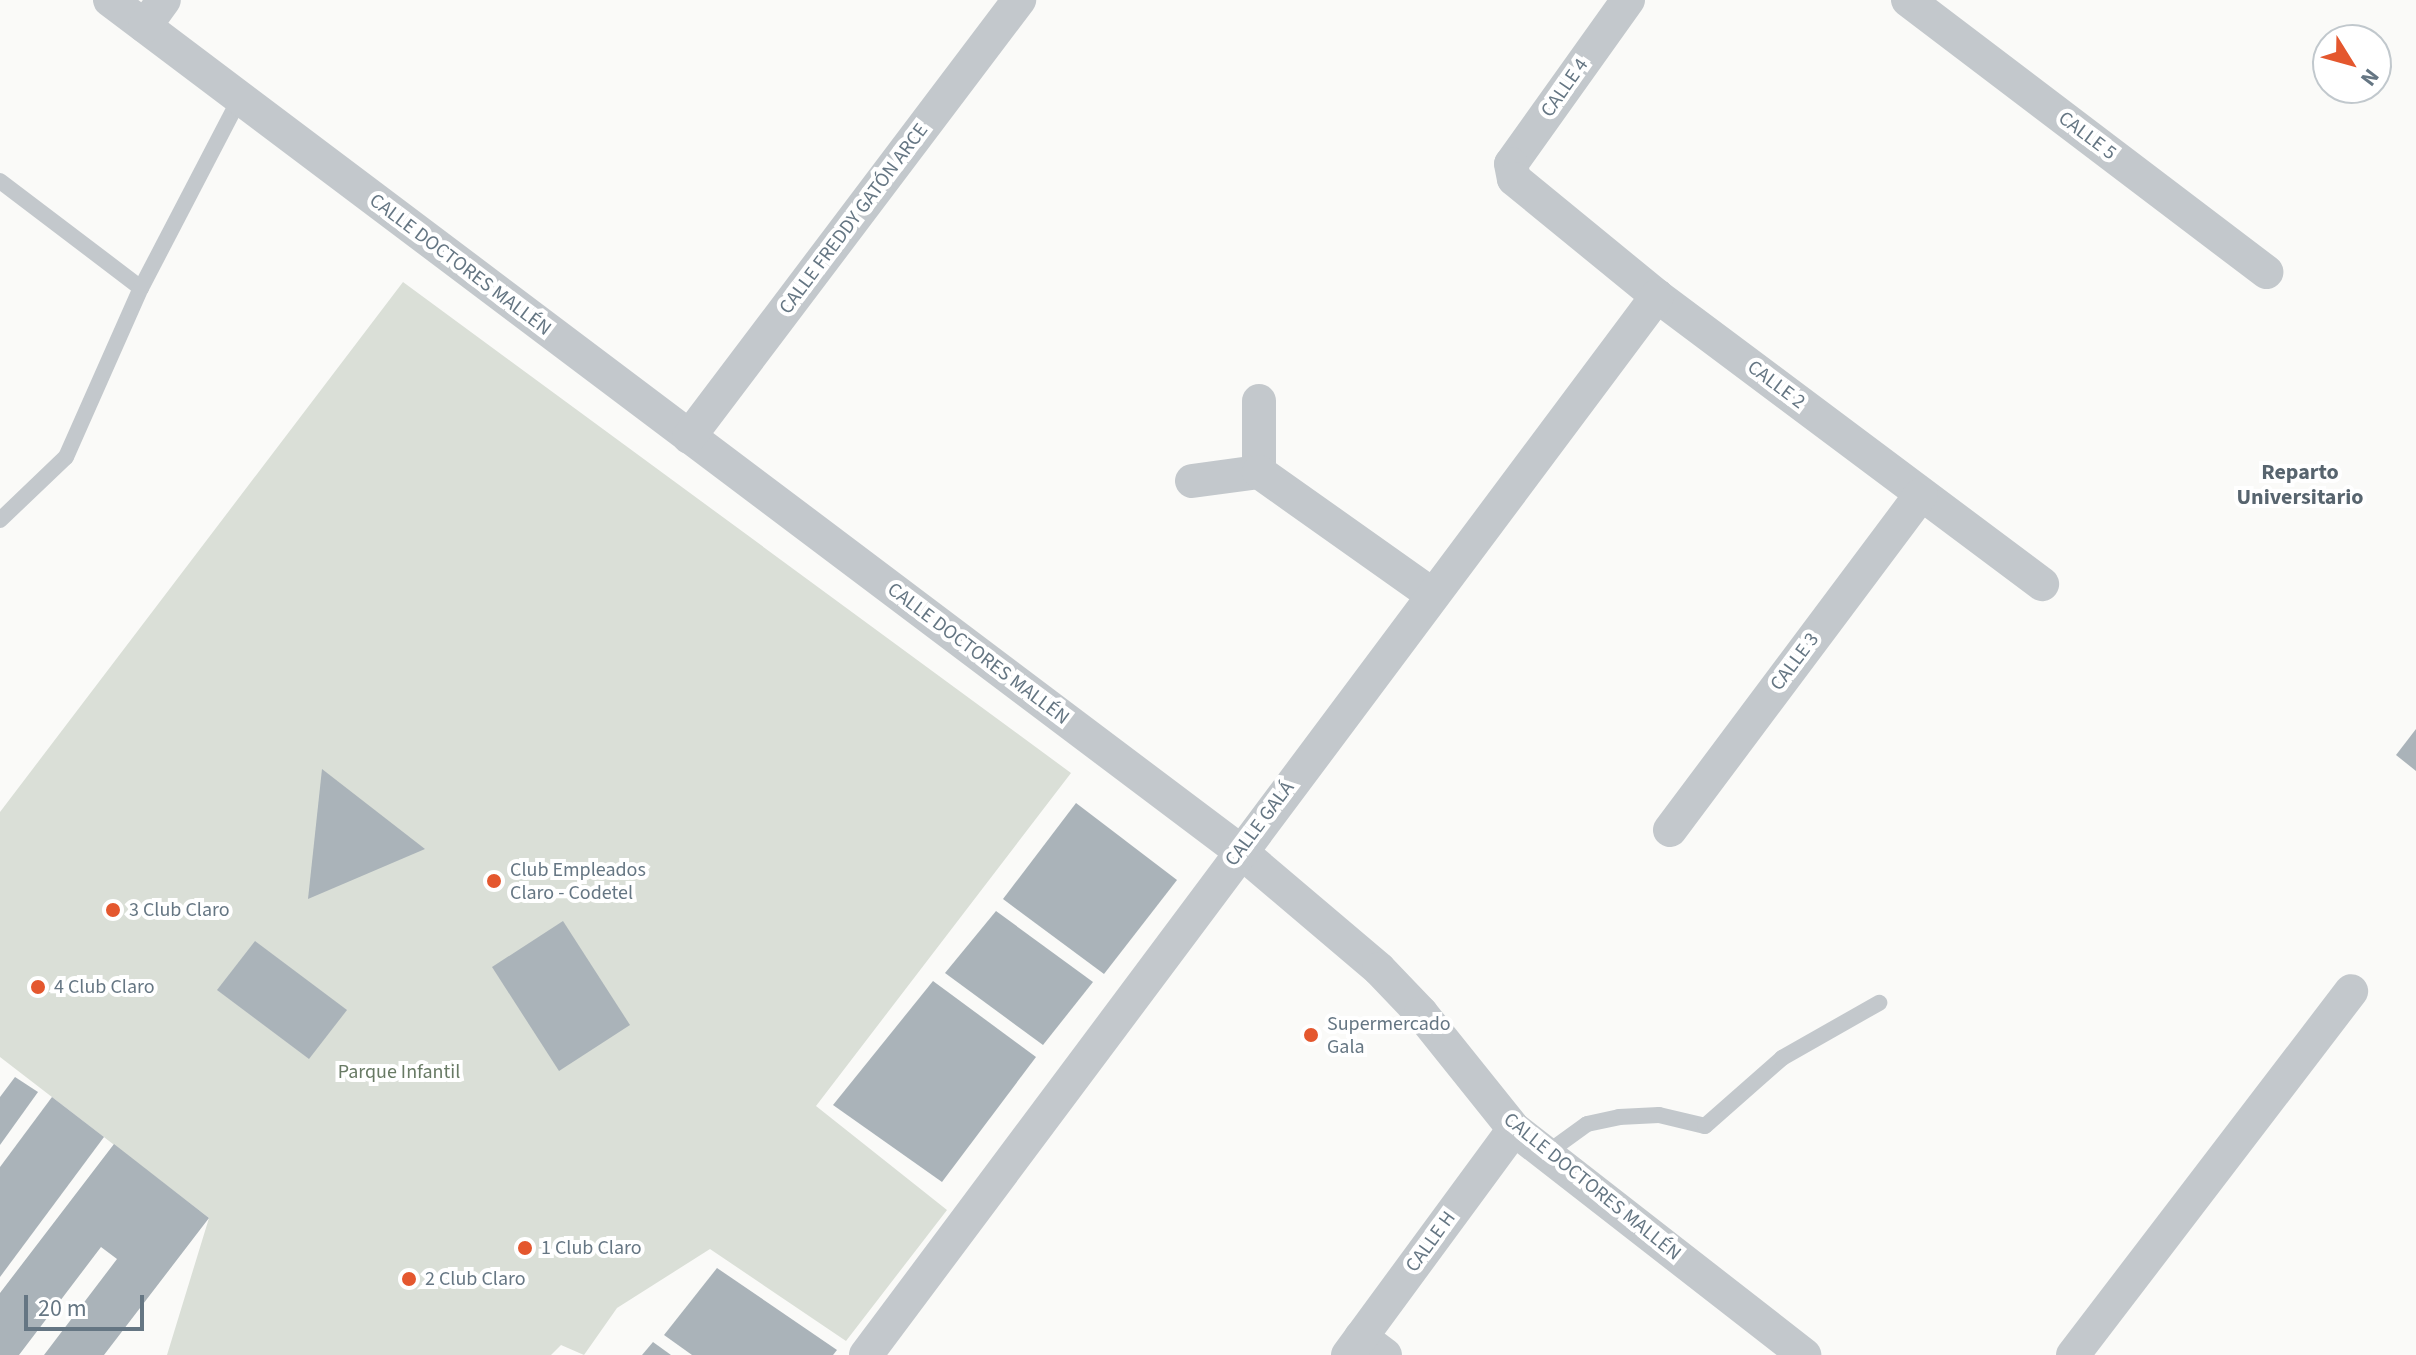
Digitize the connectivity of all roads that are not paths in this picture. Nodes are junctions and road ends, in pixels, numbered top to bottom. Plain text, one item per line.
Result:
1 (110, 0) edge
2 (1019, 0) edge
3 (1628, 0) edge
4 (1908, 0) edge
5 (154, 13) edge
6 (240, 98) junction
7 (1514, 179) joint
8 (0, 181) edge
9 (2266, 272) dead end
10 (141, 288) junction
11 (1657, 296) junction
12 (1259, 401) dead end
13 (689, 437) junction
14 (1259, 472) junction
15 (1192, 481) dead end
16 (1921, 494) junction
17 (0, 520) edge
18 (2042, 584) dead end
19 (1433, 595) junction
20 (1670, 830) dead end
21 (1240, 851) junction
22 (2351, 991) dead end
23 (1879, 1003) dead end
24 (1514, 1129) junction
25 (1547, 1153) junction
26 (1365, 1349) edge
27 (866, 1355) edge
28 (1804, 1355) edge
29 (2073, 1355) edge

1 - 5 street, CALLE DOCTORES MALLÉN
2 - 13 street, CALLE FREDDY GATÓN ARCE
3 - 7 street, CALLE 4
4 - 9 street, CALLE 5
5 - 6 street, CALLE DOCTORES MALLÉN
6 - 10 lane
6 - 13 street, CALLE DOCTORES MALLÉN
7 - 11 street, CALLE 2
8 - 10 lane
10 - 17 lane
11 - 16 street, CALLE 2
11 - 19 street, CALLE GALÁ
12 - 14 street
13 - 21 street, CALLE DOCTORES MALLÉN
14 - 15 street
14 - 19 street
16 - 18 street, CALLE 2
16 - 20 street, CALLE 3
19 - 21 street, CALLE GALÁ
21 - 24 street, CALLE DOCTORES MALLÉN
21 - 27 street, CALLE GALÁ
22 - 29 street
23 - 25 lane
24 - 25 street, CALLE DOCTORES MALLÉN
24 - 26 street, CALLE H
25 - 28 street, CALLE DOCTORES MALLÉN

